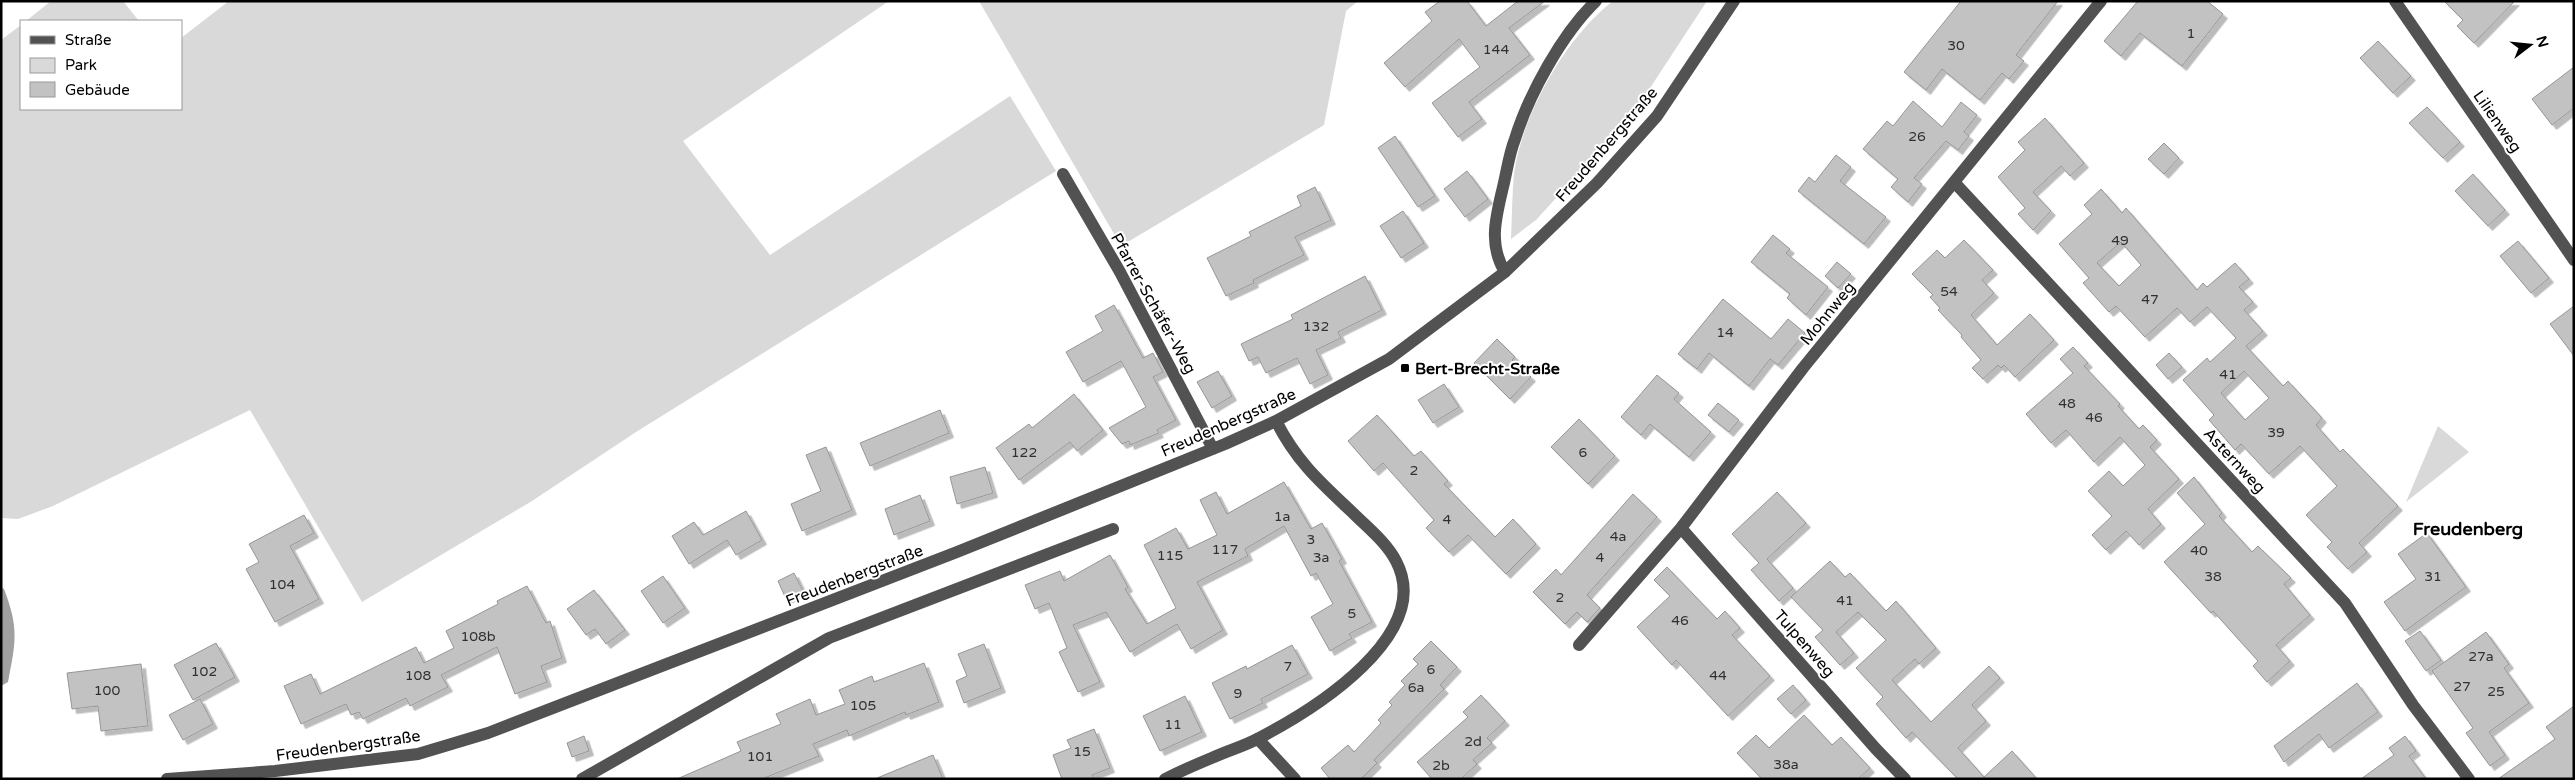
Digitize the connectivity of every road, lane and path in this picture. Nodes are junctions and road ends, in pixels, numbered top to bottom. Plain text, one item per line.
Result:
1 (1596, 1) edge
2 (1734, 1) edge
3 (2101, 1) edge
4 (2395, 1) edge
5 (1064, 174) dead end
6 (1955, 183) junction
7 (2574, 260) edge
8 (1505, 272) junction
9 (1276, 421) junction
10 (1213, 449) junction
11 (1681, 528) junction
12 (1113, 529) dead end
13 (1579, 645) dead end
14 (1258, 739) junction
15 (311, 773) edge
16 (168, 779) edge
17 (582, 779) edge
18 (1165, 779) edge
19 (1294, 779) edge
20 (1905, 779) edge
21 (2469, 779) edge

1 - 8 street
2 - 8 street, Freudenbergstraße
3 - 6 street, Mohnweg
4 - 7 street, Lilienweg
5 - 10 street, Pfarrer-Schäfer-Weg
6 - 11 street, Mohnweg
6 - 21 street, Asternweg
8 - 9 street, Freudenbergstraße
9 - 10 street, Freudenbergstraße
9 - 14 street
10 - 15 street, Freudenbergstraße
11 - 13 street, Mohnweg
11 - 20 street, Tulpenweg
12 - 17 street
14 - 18 street
14 - 19 street
15 - 16 street, Freudenbergstraße

